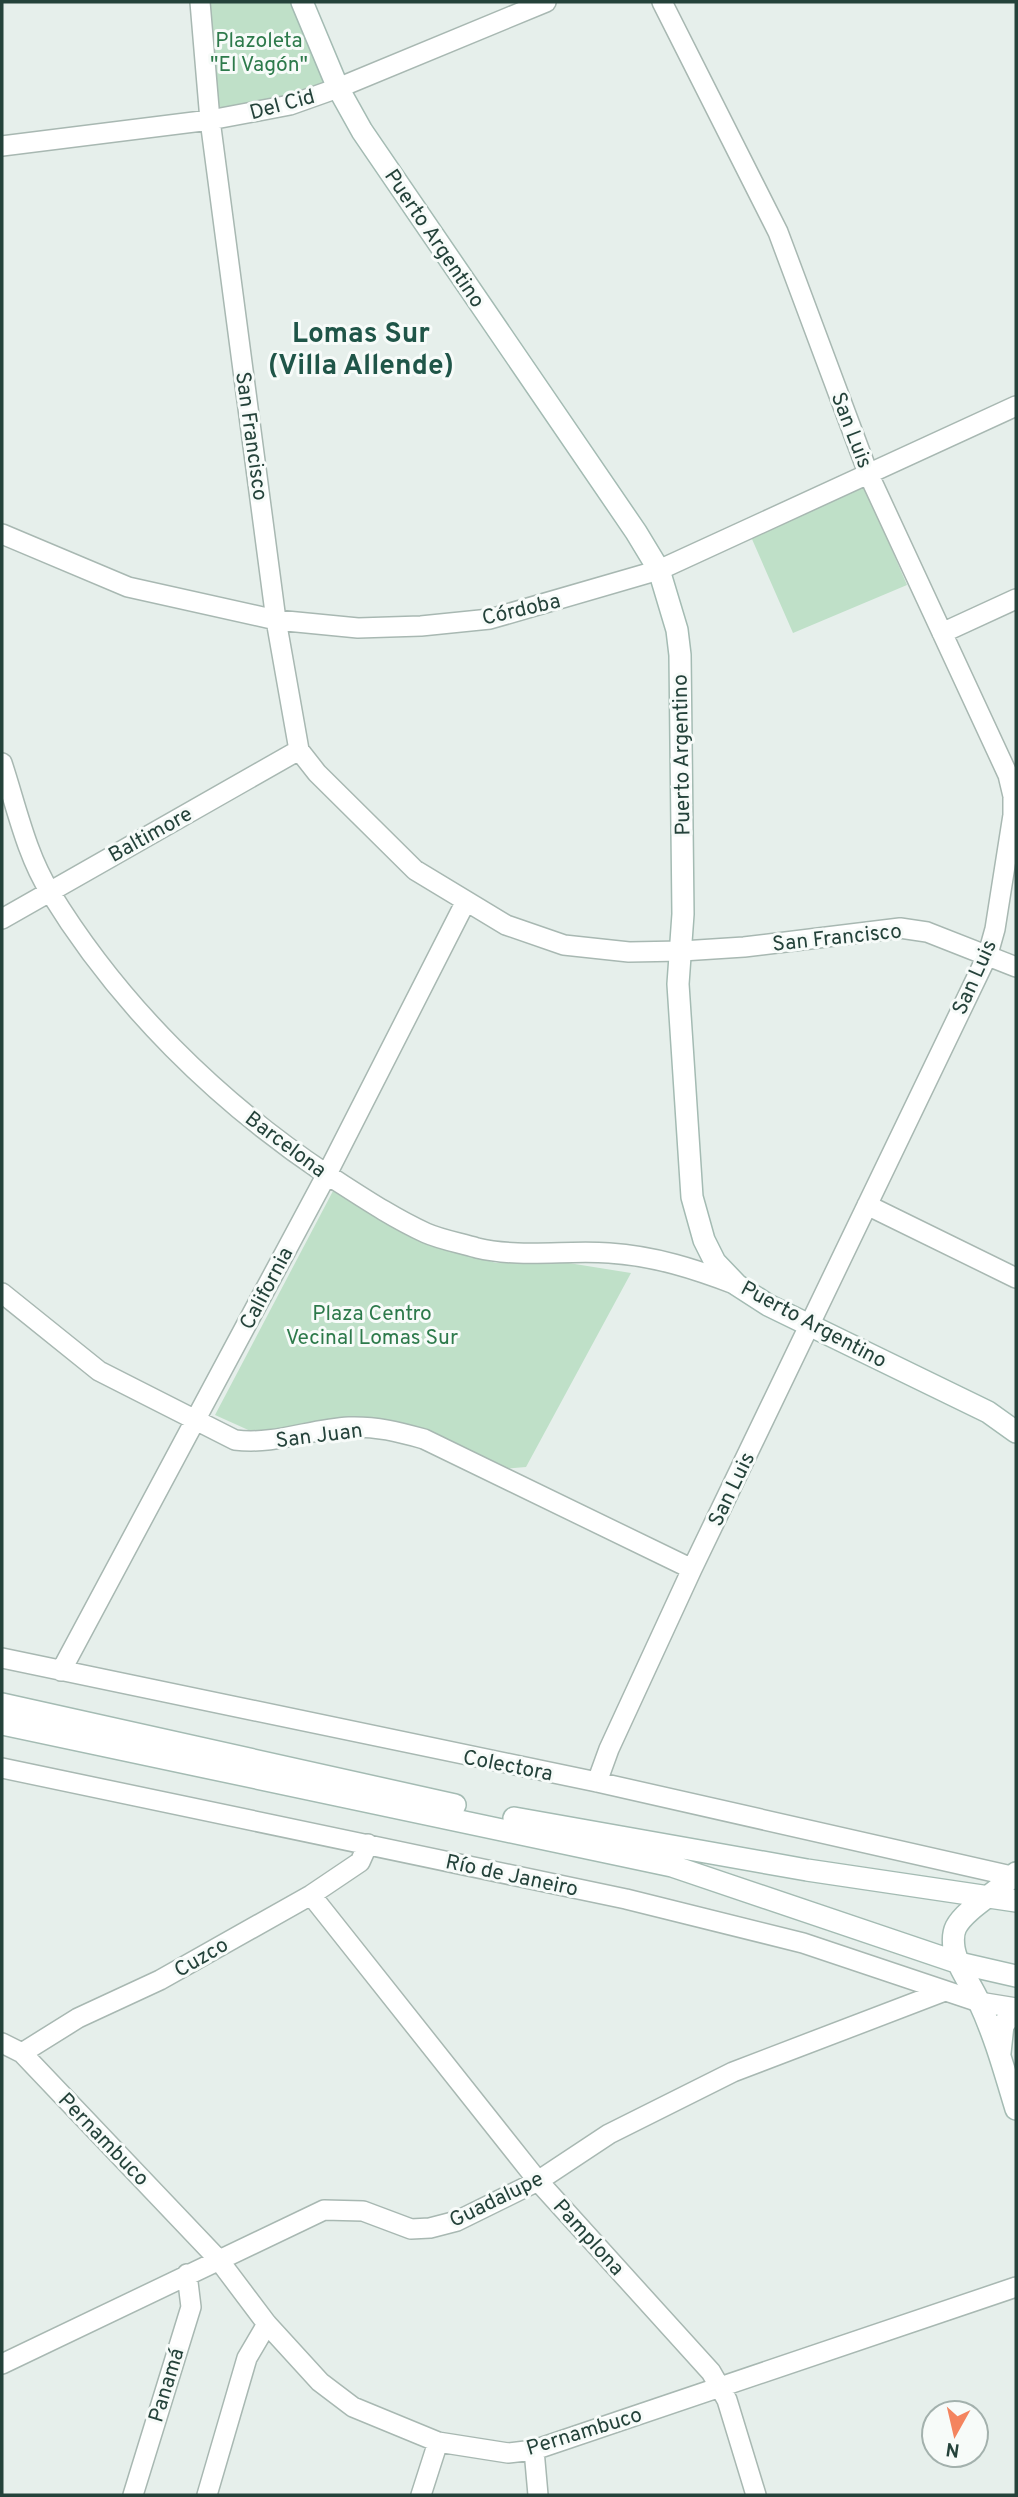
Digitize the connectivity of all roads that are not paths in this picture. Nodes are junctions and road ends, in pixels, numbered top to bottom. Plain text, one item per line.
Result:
1 (200, 2) edge
2 (302, 2) edge
3 (547, 2) edge
4 (662, 2) edge
5 (338, 88) junction
6 (210, 120) junction
7 (2, 146) edge
8 (1016, 406) edge
9 (868, 473) junction
10 (2, 534) edge
11 (659, 570) junction
12 (1016, 598) edge
13 (276, 620) junction
14 (942, 633) junction
15 (299, 750) junction
16 (2, 763) edge
17 (1015, 795) edge
18 (49, 891) junction
19 (465, 903) junction
20 (2, 919) edge
21 (682, 951) junction
22 (988, 954) junction
23 (1016, 967) edge
24 (327, 1174) junction
25 (867, 1205) junction
26 (1016, 1278) edge
27 (737, 1285) junction
28 (2, 1293) edge
29 (810, 1326) junction
30 (194, 1420) junction
31 (1016, 1432) edge
32 (692, 1569) junction
33 (2, 1658) edge
34 (61, 1671) junction
35 (2, 1704) edge
36 (2, 1724) edge
37 (2, 1768) edge
38 (597, 1782) junction
39 (368, 1844) junction
40 (1015, 1875) edge
41 (311, 1895) junction
42 (992, 1896) junction
43 (1016, 1901) edge
44 (958, 1963) junction
45 (1016, 1976) edge
46 (945, 1991) junction
47 (979, 2002) junction
48 (1016, 2008) edge
49 (2, 2043) edge
50 (22, 2053) junction
51 (1000, 2055) junction
52 (1016, 2109) edge
53 (538, 2181) junction
54 (218, 2259) junction
55 (187, 2274) junction
56 (1016, 2287) edge
57 (267, 2325) junction
58 (2, 2364) edge
59 (721, 2386) junction
60 (438, 2442) junction
61 (534, 2450) junction
62 (133, 2495) edge
63 (207, 2495) edge
64 (421, 2495) edge
65 (538, 2495) edge
66 (756, 2495) edge

1 - 6 street, San Francisco
2 - 5 main road, Puerto Argentino
3 - 5 street, Del Cid
4 - 9 street, San Luis
5 - 6 street, Del Cid
5 - 11 main road, Puerto Argentino
6 - 7 street, Del Cid
6 - 13 street, San Francisco
8 - 9 street, Córdoba
9 - 11 street, Córdoba
9 - 14 street, San Luis
10 - 13 street, Córdoba
11 - 13 street, Córdoba
11 - 21 main road, Puerto Argentino
12 - 14 street
13 - 15 street, San Francisco
14 - 17 street, San Luis
15 - 18 street, Baltimore
15 - 19 street, San Francisco
16 - 18 street, Barcelona
17 - 22 street, San Luis
18 - 20 street, Baltimore
18 - 24 street, Barcelona
19 - 21 street, San Francisco
19 - 24 street, California
21 - 22 street, San Francisco
21 - 27 main road, Puerto Argentino
22 - 23 street, San Francisco
22 - 25 street, San Luis
24 - 27 street, Barcelona
24 - 30 street, California
25 - 26 street
25 - 29 street, San Luis
27 - 29 main road, Puerto Argentino
28 - 30 street, San Juan
29 - 31 main road, Puerto Argentino
29 - 32 street, San Luis
30 - 32 street, San Juan
30 - 34 street, California
32 - 38 street, San Luis
33 - 34 street, Colectora
34 - 38 street, Colectora
35 - 42 main road
36 - 44 main road
37 - 39 street, Río de Janeiro
38 - 40 street, Colectora
39 - 41 street, Cuzco
39 - 46 street, Río de Janeiro
40 - 42 main road
41 - 50 street, Cuzco
41 - 53 street, Pamplona
42 - 43 main road
42 - 44 main road
44 - 45 main road
44 - 47 main road
46 - 47 street, Río de Janeiro
46 - 53 street, Guadalupe
47 - 48 street, Río de Janeiro
47 - 51 main road
48 - 51 main road
49 - 50 street, Pernambuco
50 - 54 street, Pernambuco
51 - 52 main road
53 - 54 street, Guadalupe
53 - 59 street, Pamplona
54 - 55 street, Guadalupe
54 - 57 street, Pernambuco
55 - 58 street, Guadalupe
55 - 62 street, Panamá
56 - 59 street, Pernambuco
57 - 60 street, Pernambuco
57 - 63 street
59 - 61 street, Pernambuco
59 - 66 street, Pamplona
60 - 61 street, Pernambuco
60 - 64 street
61 - 65 street

